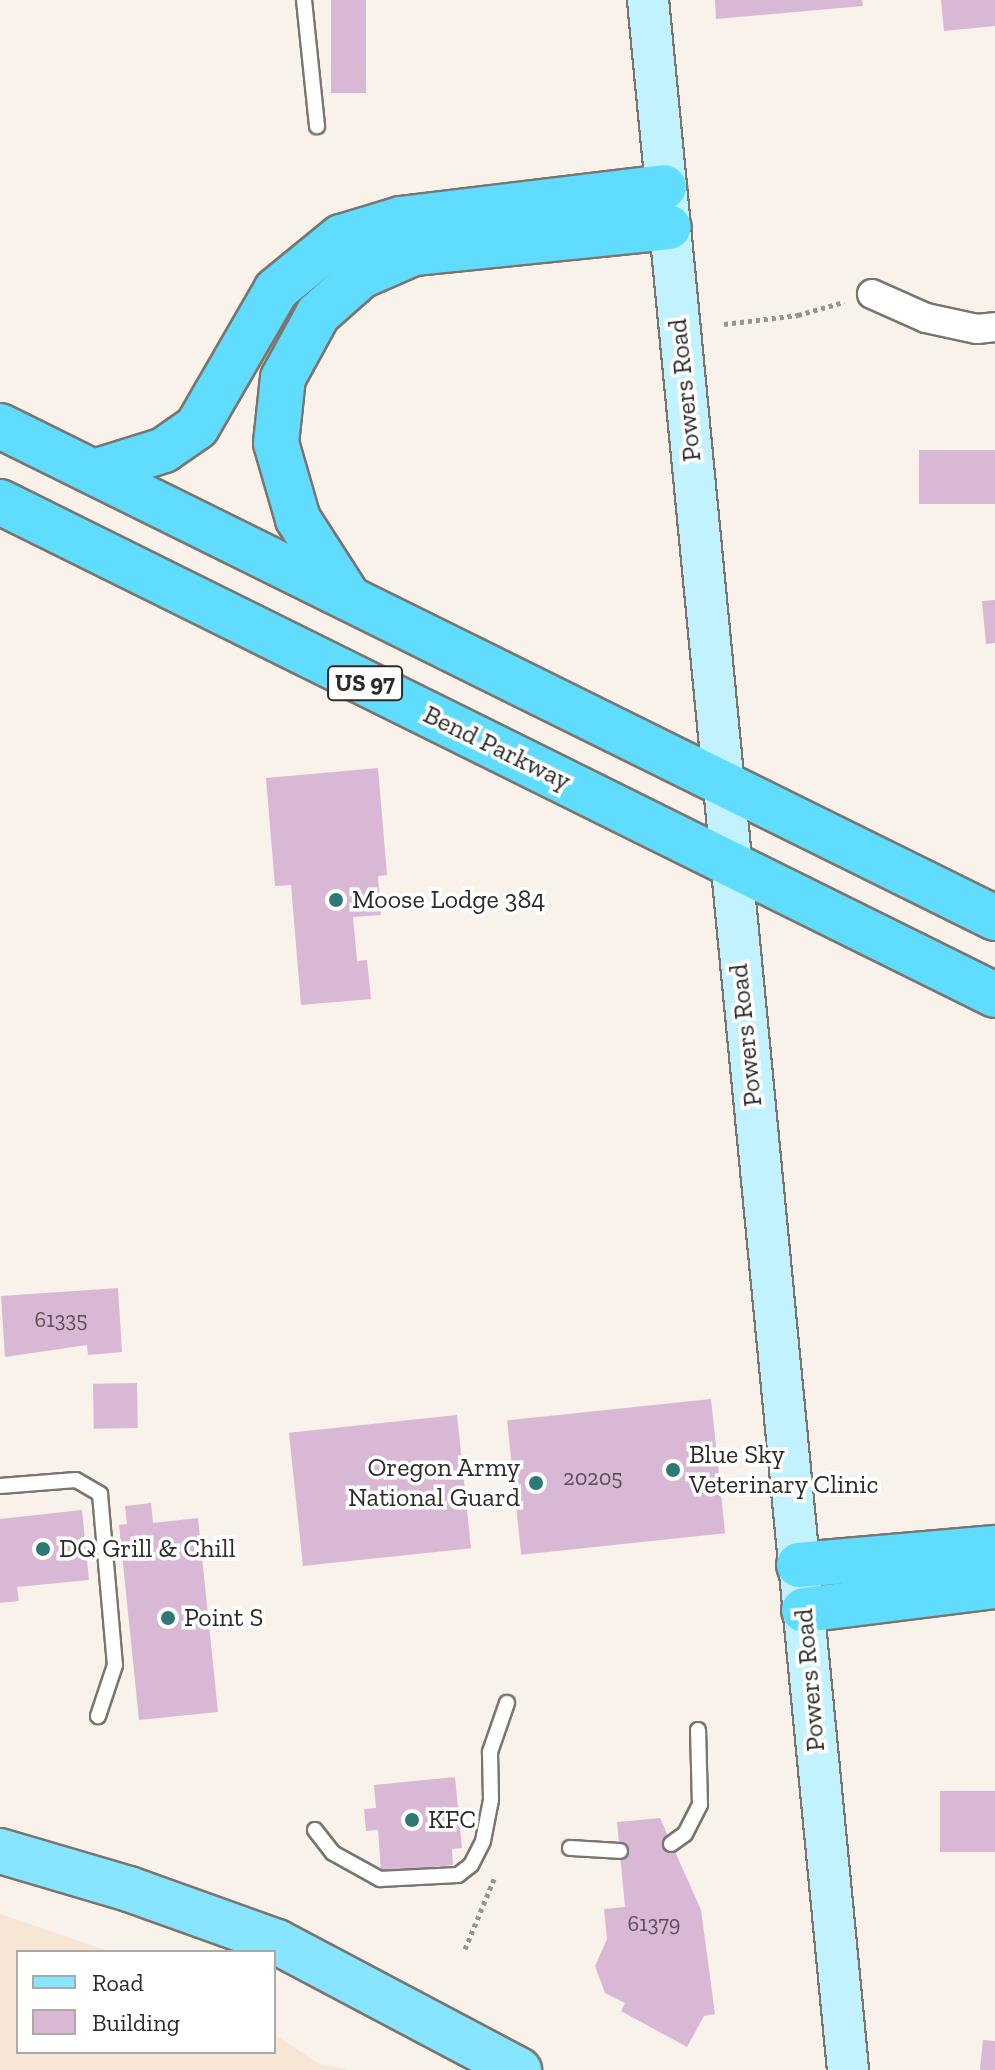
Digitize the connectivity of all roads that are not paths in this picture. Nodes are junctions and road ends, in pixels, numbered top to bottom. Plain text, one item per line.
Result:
1 (304, 0) edge
2 (648, 0) edge
3 (317, 126) dead end
4 (666, 207) junction
5 (872, 294) road end
6 (995, 327) edge
7 (0, 426) edge
8 (94, 472) junction
9 (0, 502) edge
10 (350, 598) junction
11 (723, 783) junction
12 (730, 866) junction
13 (995, 918) edge
14 (995, 995) edge
15 (0, 1486) edge
16 (995, 1548) edge
17 (799, 1565) junction
18 (995, 1586) edge
19 (804, 1610) junction
20 (507, 1703) dead end
21 (98, 1716) dead end
22 (698, 1730) dead end
23 (315, 1830) dead end
24 (671, 1844) dead end
25 (570, 1848) dead end
26 (0, 1851) edge
27 (620, 1851) dead end
28 (839, 2065) edge
29 (519, 2070) edge

1 - 3 lane
2 - 4 main road, Powers Road
4 - 8 highway
4 - 10 highway
4 - 11 main road, Powers Road
5 - 6 street
7 - 8 highway, US 97
8 - 10 highway, US 97
9 - 12 highway, Bend Parkway / US 97
10 - 11 highway, US 97
11 - 12 main road, Powers Road
11 - 13 highway, US 97
12 - 14 highway, Bend Parkway / US 97
12 - 17 main road, Powers Road
15 - 21 lane
16 - 17 highway
17 - 19 main road, Powers Road
18 - 19 highway
19 - 28 main road, Powers Road
20 - 23 lane
22 - 24 lane
25 - 27 lane
26 - 29 main road

